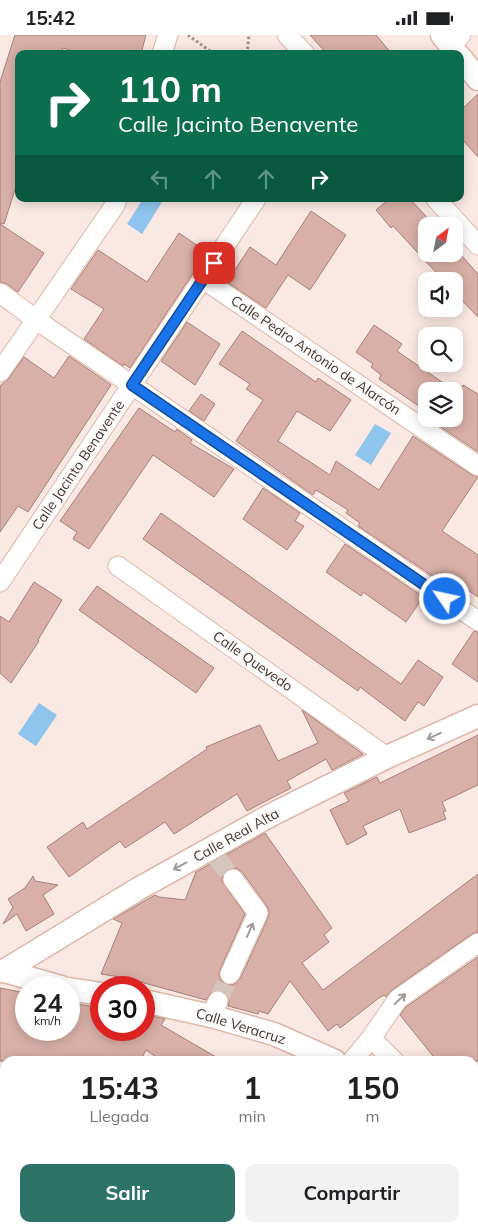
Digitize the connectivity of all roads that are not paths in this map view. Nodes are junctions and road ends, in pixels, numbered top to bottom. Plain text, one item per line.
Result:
1 (168, 35) edge
2 (288, 35) edge
3 (163, 50) edge
4 (301, 50) edge
5 (464, 59) edge
6 (478, 79) edge
7 (116, 202) edge
8 (254, 202) edge
9 (439, 202) edge
10 (478, 245) edge
11 (203, 279) junction
12 (0, 293) edge
13 (35, 319) junction
14 (0, 372) edge
15 (132, 385) junction
16 (478, 466) edge
17 (118, 566) dead end
18 (0, 582) edge
19 (478, 621) edge
20 (478, 716) edge
21 (387, 757) junction
22 (233, 879) tunnel mouth
23 (48, 943) junction
24 (478, 943) edge
25 (2, 971) edge
26 (230, 974) tunnel mouth
27 (21, 976) edge
28 (51, 976) edge
29 (155, 1002) edge
30 (372, 1038) junction
31 (324, 1056) edge
32 (356, 1056) edge
33 (389, 1056) edge

1 - 3 street
2 - 4 street
5 - 6 street
7 - 13 street
8 - 11 street, Calle Jacinto Benavente
9 - 10 street
11 - 15 street, Calle Jacinto Benavente
11 - 16 street, Calle Pedro Antonio de Alarcón
12 - 13 street
13 - 14 street
13 - 15 street
15 - 18 street, Calle Jacinto Benavente
15 - 19 street
17 - 21 street, Calle Quevedo
20 -> 21 street, Calle Real Alta
21 -> 23 street, Calle Real Alta
26 -> 22 street
23 - 25 street, Calle Real Alta
23 - 28 street
30 -> 24 street
25 - 27 street
29 - 31 street, Calle Veracruz
30 - 32 street
30 - 33 street

